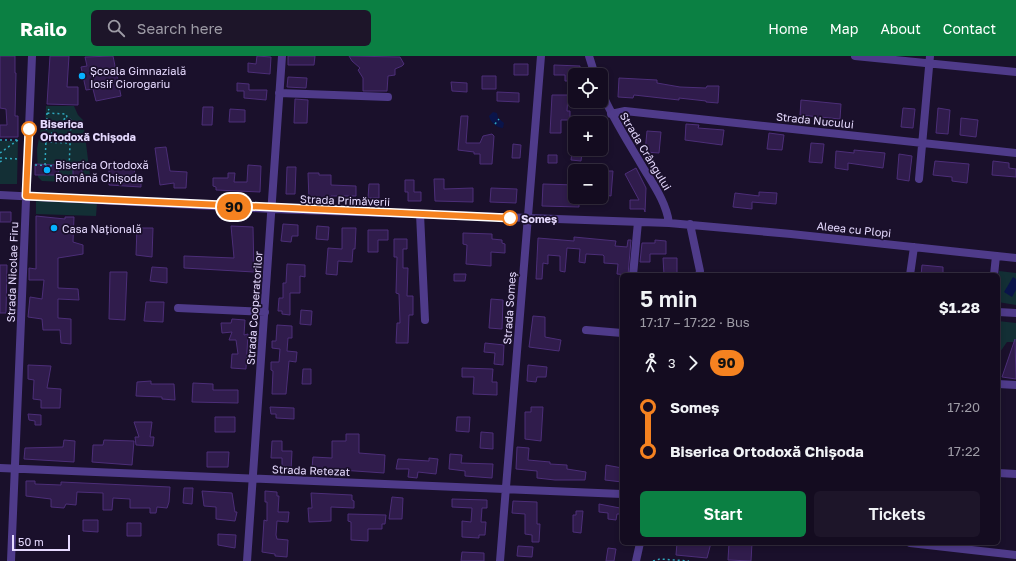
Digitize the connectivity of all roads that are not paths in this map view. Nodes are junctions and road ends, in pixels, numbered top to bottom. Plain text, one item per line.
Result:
1 (32, 56) edge
2 (282, 56) edge
3 (541, 56) edge
4 (589, 56) edge
5 (855, 56) edge
6 (930, 60) edge
7 (593, 68) edge
8 (1016, 72) edge
9 (279, 93) junction
10 (388, 97) dead end
11 (608, 107) edge
12 (611, 114) junction
13 (922, 143) junction
14 (1016, 153) edge
15 (919, 179) dead end
16 (0, 195) edge
17 (26, 196) junction
18 (272, 208) junction
19 (420, 214) junction
20 (527, 218) junction
21 (638, 222) junction
22 (669, 222) junction
23 (690, 224) junction
24 (914, 247) junction
25 (996, 256) junction
26 (1016, 258) edge
27 (633, 273) edge
28 (700, 273) edge
29 (910, 273) edge
30 (994, 273) edge
31 (178, 308) dead end
32 (265, 312) junction
33 (1000, 312) edge
34 (1016, 313) edge
35 (425, 320) dead end
36 (586, 330) dead end
37 (620, 333) edge
38 (1000, 384) edge
39 (1016, 385) edge
40 (0, 468) edge
41 (16, 469) junction
42 (1000, 472) edge
43 (1016, 474) edge
44 (253, 479) junction
45 (506, 488) junction
46 (620, 494) edge
47 (640, 545) edge
48 (928, 545) edge
49 (1016, 555) edge
50 (11, 561) edge
51 (247, 561) edge
52 (500, 561) edge
53 (636, 561) edge

1 - 17 street, Strada Nicolae Firu
2 - 9 street, Strada Cooperatorilor
3 - 20 street, Strada Someș
4 - 7 street
5 - 6 street
6 - 8 street
6 - 13 street
9 - 10 street
9 - 18 street, Strada Cooperatorilor
11 - 12 street, Strada Crângului
12 - 13 street, Strada Nucului
12 - 22 street, Strada Crângului
13 - 14 street, Strada Nucului
13 - 15 street
16 - 17 street, Strada Primăverii
17 - 18 street, Strada Primăverii
17 - 41 street, Strada Nicolae Firu
18 - 19 street, Strada Primăverii
18 - 32 street, Strada Cooperatorilor
19 - 20 street, Strada Primăverii
19 - 35 street
20 - 21 street, Strada Primăverii
20 - 45 street, Strada Someș
21 - 22 street, Strada Primăverii
21 - 27 street
22 - 23 street, Strada Primăverii
23 - 24 street, Aleea cu Plopi
23 - 28 street
24 - 25 street, Aleea cu Plopi
24 - 29 street
25 - 26 street, Aleea cu Plopi
25 - 30 street
31 - 32 street
32 - 44 street, Strada Cooperatorilor
33 - 34 street
36 - 37 street
38 - 39 street
40 - 41 street, Strada Retezat
41 - 44 street, Strada Retezat
41 - 50 street, Strada Nicolae Firu
42 - 43 street
44 - 45 street, Strada Retezat
44 - 51 street, Strada Cooperatorilor
45 - 46 street, Strada Retezat
45 - 52 street, Strada Someș
47 - 53 street
48 - 49 street

